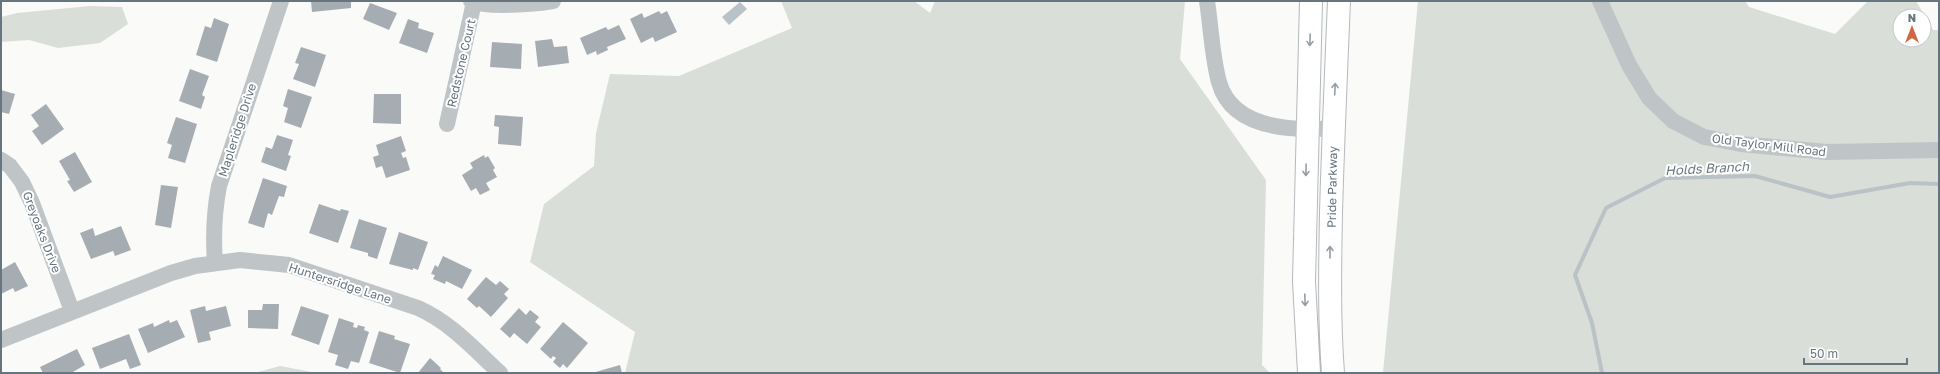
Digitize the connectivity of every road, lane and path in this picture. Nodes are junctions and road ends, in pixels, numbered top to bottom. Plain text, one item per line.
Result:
1 (281, 1) edge
2 (553, 1) edge
3 (1207, 1) edge
4 (1311, 1) edge
5 (1339, 1) edge
6 (1600, 1) edge
7 (473, 2) edge
8 (447, 124) dead end
9 (1333, 128) junction
10 (1307, 130) junction
11 (1939, 150) edge
12 (1, 160) edge
13 (216, 263) junction
14 (72, 311) junction
15 (1, 340) edge
16 (500, 373) edge
17 (1309, 373) edge
18 (1333, 373) edge

1 - 13 street, Mapleridge Drive
2 - 7 street
3 - 10 street
4 -> 10 main road
9 -> 5 main road, Pride Parkway
6 - 11 street, Old Taylor Mill Road
7 - 8 street, Redstone Court
9 - 10 street
18 -> 9 main road, Pride Parkway
10 -> 17 main road
12 - 14 street, Greyoaks Drive
13 - 14 street, Huntersridge Lane
13 - 16 street, Huntersridge Lane
14 - 15 street, Huntersridge Lane

